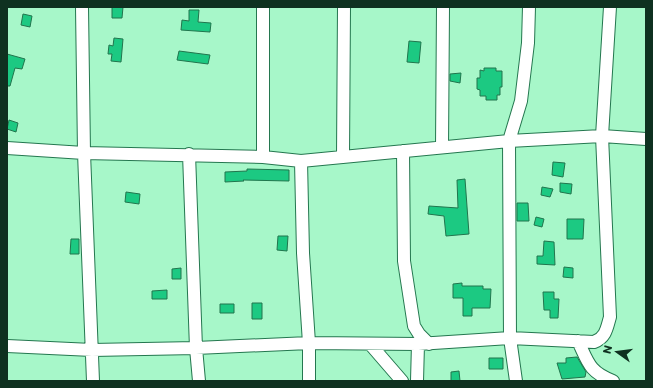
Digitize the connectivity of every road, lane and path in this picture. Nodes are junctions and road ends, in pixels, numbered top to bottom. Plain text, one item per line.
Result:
1 (82, 7) edge
2 (263, 7) edge
3 (344, 7) edge
4 (444, 7) edge
5 (530, 7) edge
6 (610, 7) edge
7 (602, 136) junction
8 (646, 139) edge
9 (509, 141) junction
10 (442, 147) junction
11 (7, 148) edge
12 (404, 151) junction
13 (84, 153) junction
14 (189, 154) junction
15 (343, 156) junction
16 (263, 157) junction
17 (300, 161) junction
18 (510, 338) junction
19 (578, 341) junction
20 (309, 343) junction
21 (370, 344) junction
22 (423, 344) junction
23 (7, 346) edge
24 (196, 348) junction
25 (92, 350) junction
26 (93, 381) edge
27 (199, 381) edge
28 (309, 381) edge
29 (402, 381) edge
30 (417, 381) edge
31 (516, 381) edge
32 (613, 381) edge

1 - 13 street
2 - 16 street
3 - 15 street
4 - 10 street
5 - 9 street
6 - 7 street
7 - 8 street
7 - 9 street
7 - 19 street
9 - 10 street
9 - 18 street
10 - 12 street
11 - 13 street
12 - 15 street
12 - 22 street
13 - 14 street
13 - 25 street
14 - 16 street
14 - 24 street
15 - 17 street
16 - 17 street
17 - 20 street
18 - 19 street
18 - 22 street
18 - 31 street
19 - 32 street
20 - 21 street
20 - 24 street
20 - 28 street
21 - 22 street
21 - 29 street
22 - 30 street
23 - 25 street
24 - 25 street
24 - 27 street
25 - 26 street

